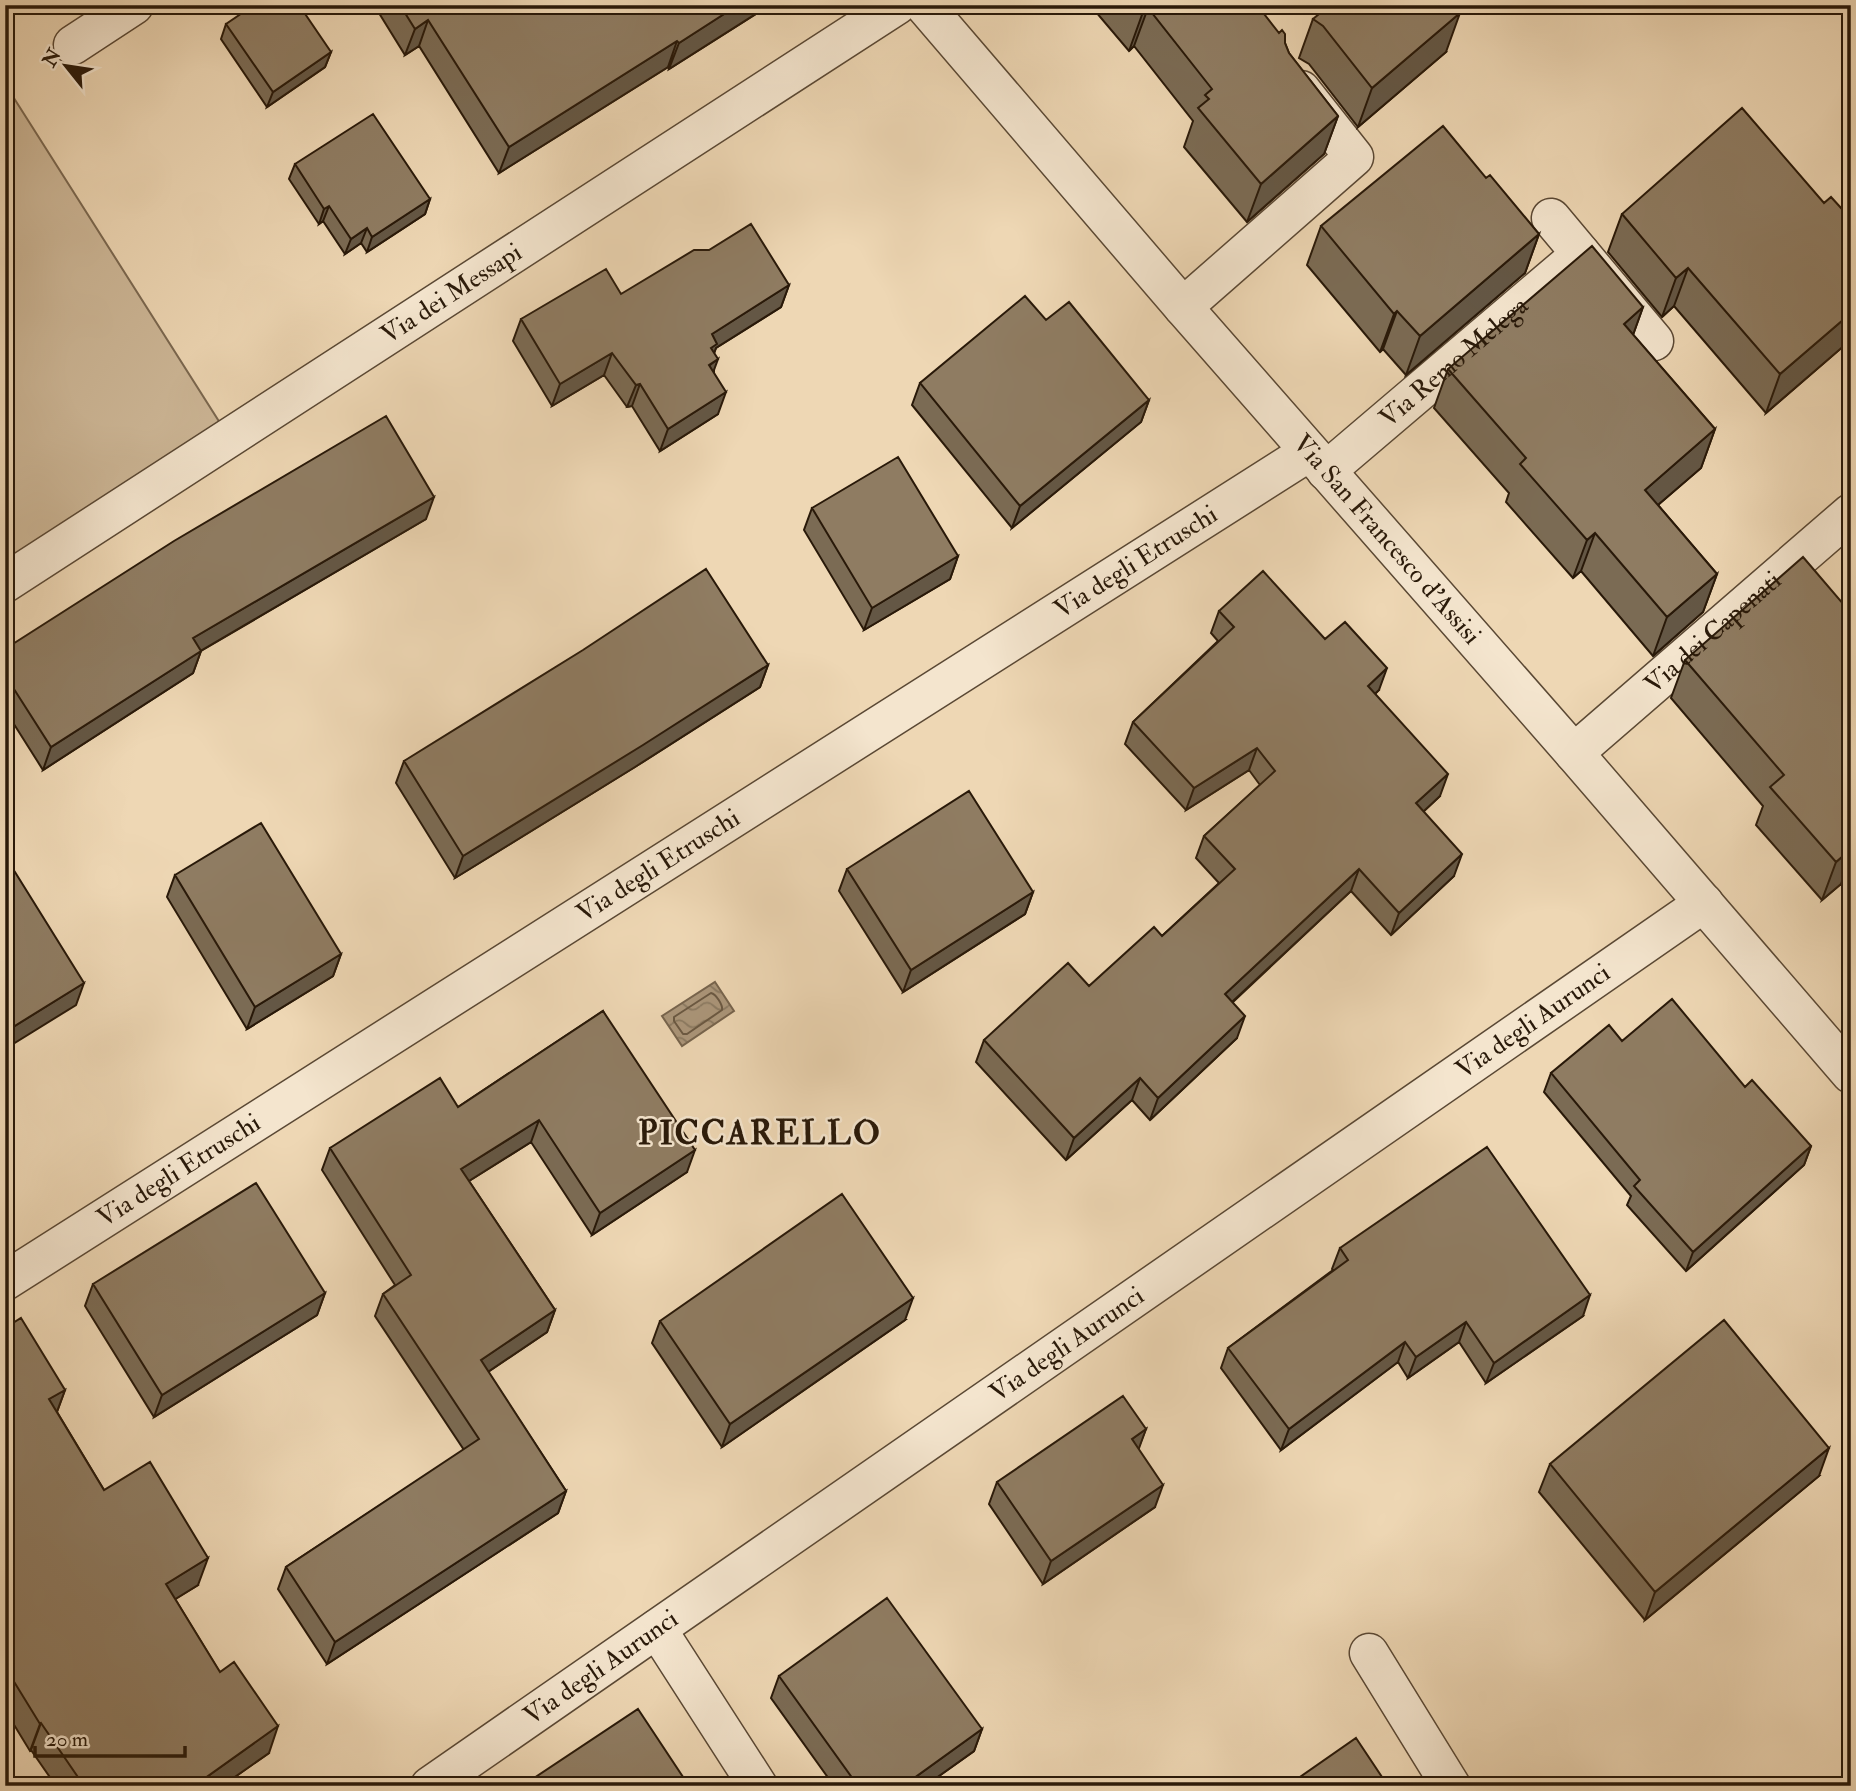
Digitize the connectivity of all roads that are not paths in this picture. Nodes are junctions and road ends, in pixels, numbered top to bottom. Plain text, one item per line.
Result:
1 (134, 5) edge
2 (897, 5) edge
3 (924, 5) edge
4 (73, 45) dead end
5 (1292, 78) edge
6 (1551, 218) dead end
7 (1581, 254) junction
8 (1183, 307) junction
9 (1654, 341) dead end
10 (1318, 461) junction
11 (1851, 513) edge
12 (5, 583) edge
13 (1574, 753) junction
14 (1704, 903) junction
15 (1851, 1074) edge
16 (5, 1281) edge
17 (657, 1629) junction
18 (1370, 1653) dead end
19 (430, 1786) edge
20 (758, 1786) edge
21 (1451, 1786) edge

1 - 4 street
2 - 12 street, Via dei Messapi
3 - 8 street, Via San Francesco d'Assisi
5 - 8 street
6 - 7 street
7 - 9 street
7 - 10 street, Via Remo Melega
8 - 10 street, Via San Francesco d'Assisi
10 - 13 street, Via San Francesco d'Assisi
10 - 16 street, Via degli Etruschi
11 - 13 street, Via dei Capenati
13 - 14 street, Via San Francesco d'Assisi
14 - 15 street, Via San Francesco d'Assisi
14 - 17 street, Via degli Aurunci
17 - 19 street, Via degli Aurunci
17 - 20 street
18 - 21 street

